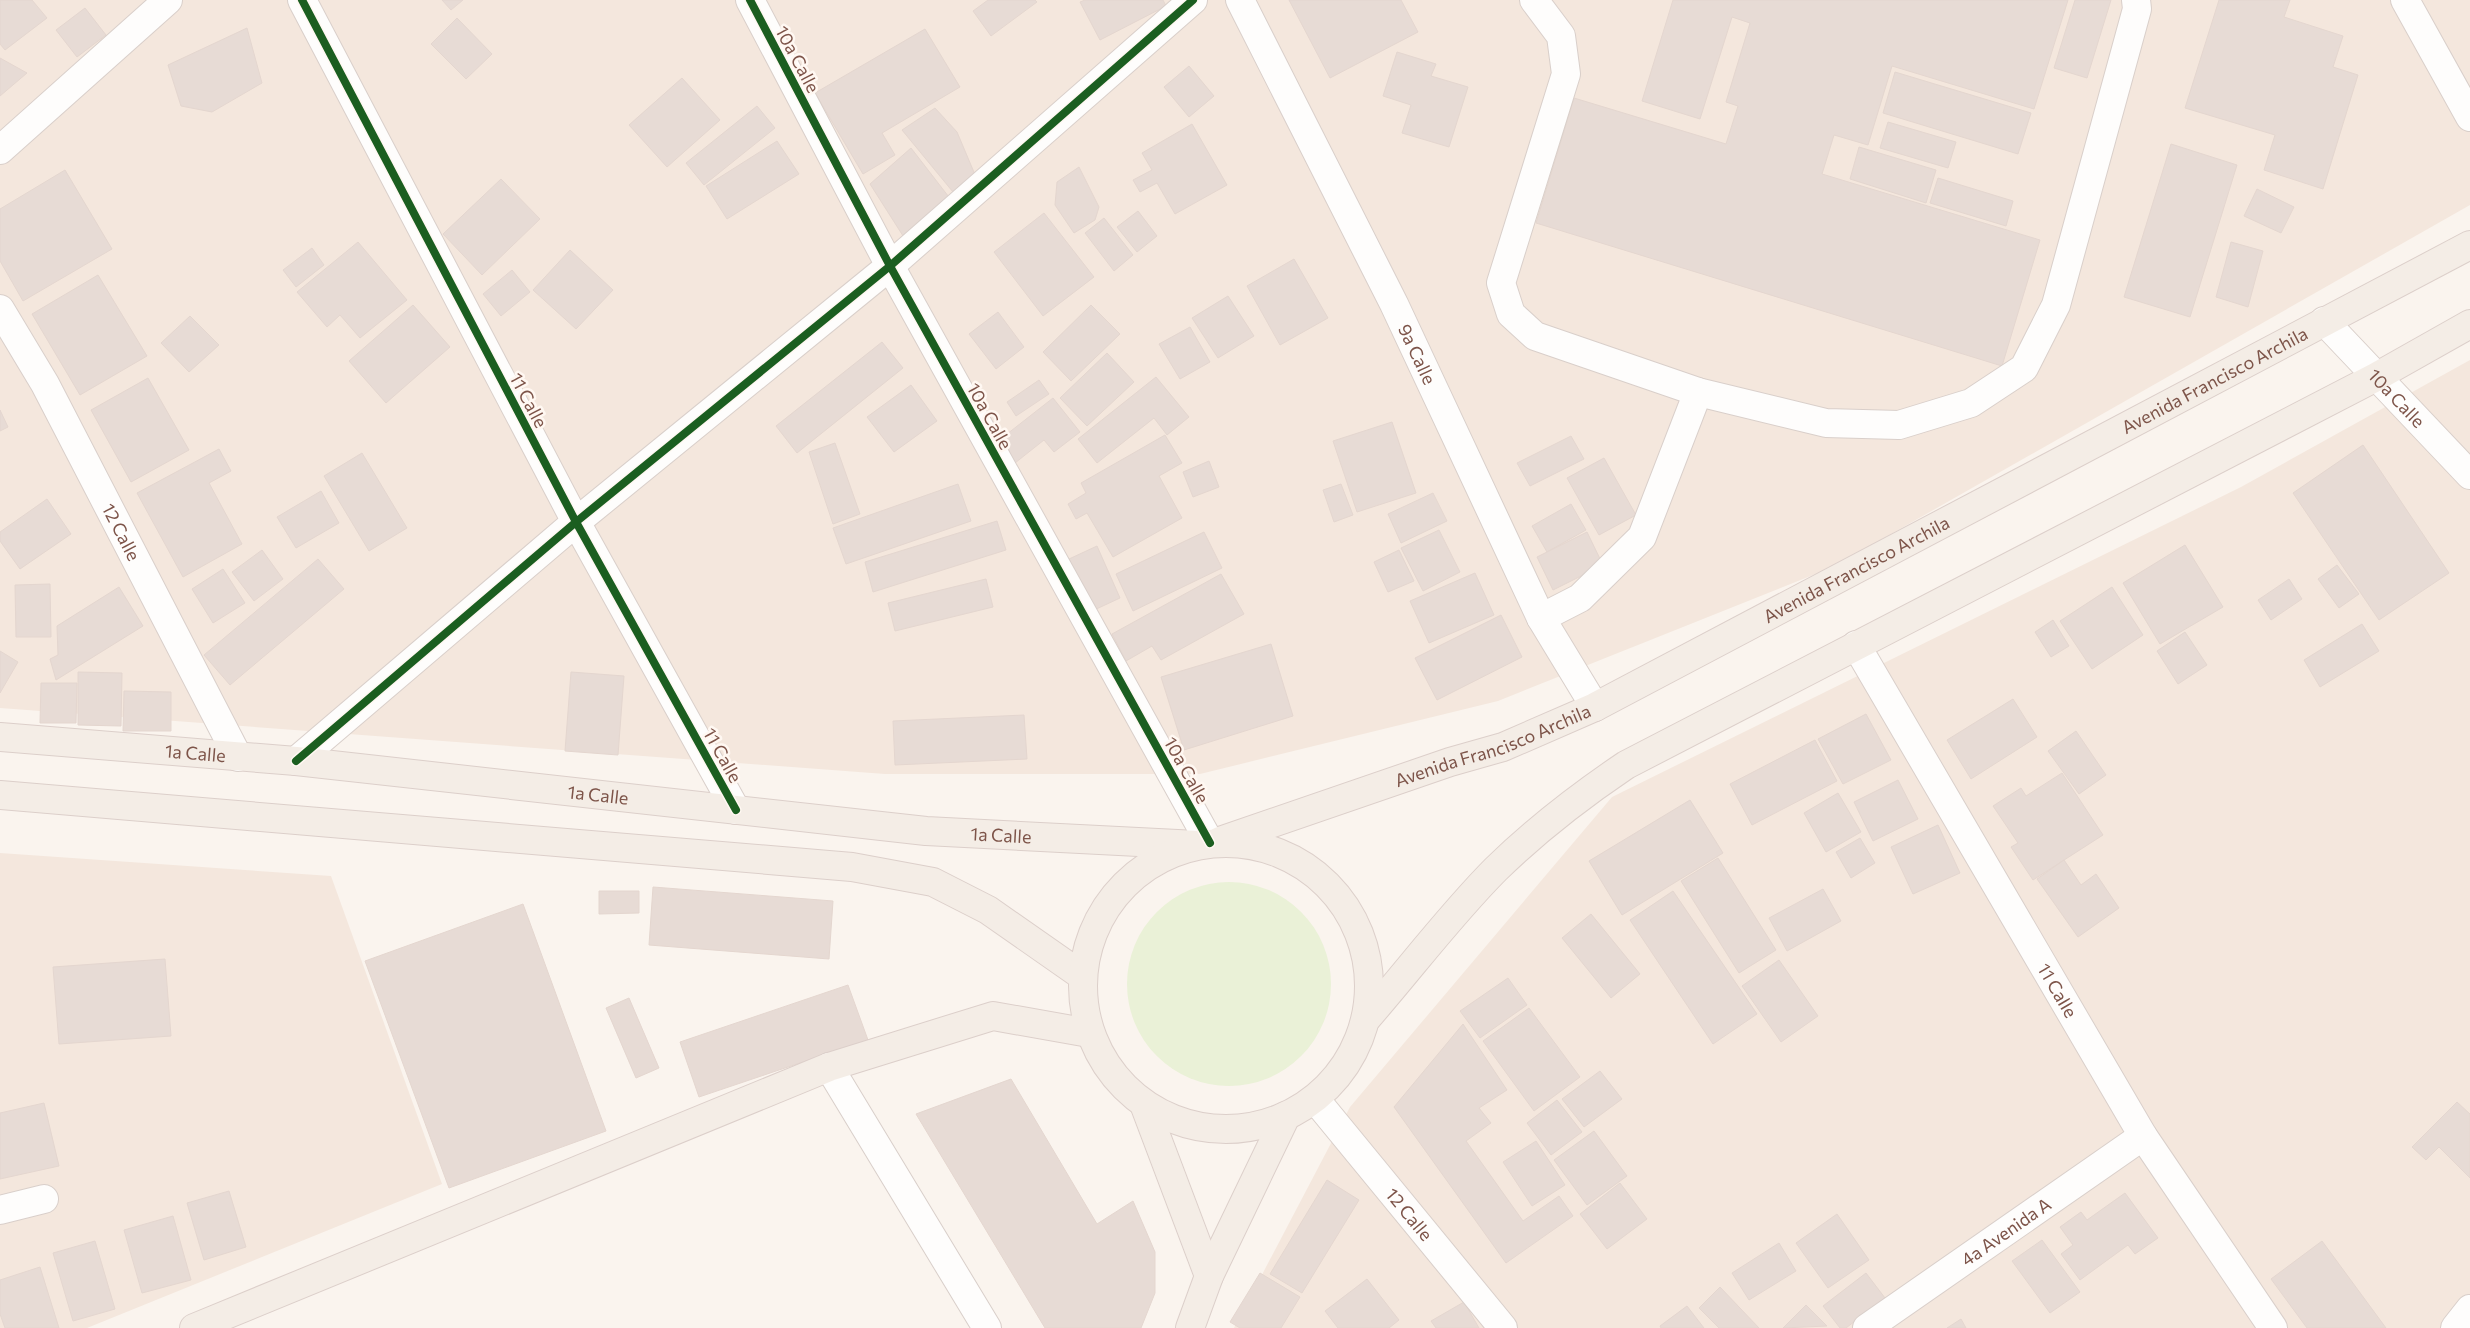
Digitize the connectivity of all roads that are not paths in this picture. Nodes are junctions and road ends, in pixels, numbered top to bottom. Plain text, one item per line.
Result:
1 (168, 0) edge
2 (302, 0) edge
3 (750, 0) edge
4 (1193, 0) edge
5 (1240, 0) edge
6 (1534, 0) edge
7 (2136, 0) edge
8 (2405, 0) edge
9 (2470, 117) edge
10 (0, 150) edge
11 (2470, 245) edge
12 (890, 266) junction
13 (0, 309) edge
14 (2324, 322) junction
15 (2470, 324) edge
16 (2376, 377) junction
17 (1698, 392) junction
18 (2470, 475) edge
19 (576, 522) junction
20 (1541, 618) junction
21 (1856, 645) junction
22 (1595, 706) junction
23 (0, 737) edge
24 (238, 757) junction
25 (296, 761) junction
26 (0, 795) edge
27 (736, 810) junction
28 (1209, 843) junction
29 (1081, 975) junction
30 (1367, 1018) junction
31 (1089, 1033) junction
32 (829, 1067) junction
33 (1315, 1099) junction
34 (1144, 1104) junction
35 (1286, 1116) junction
36 (2144, 1136) junction
37 (44, 1199) dead end
38 (0, 1210) edge
39 (1209, 1276) junction
40 (2470, 1309) edge
41 (194, 1328) edge
42 (987, 1328) edge
43 (1190, 1328) edge
44 (1503, 1328) edge
45 (1867, 1328) edge
46 (2272, 1328) edge
47 (2455, 1328) edge

1 - 10 street
2 - 19 street, 11 Calle
3 - 12 street, 10a Calle
4 - 12 street
5 - 20 street, 9a Calle
6 - 17 street
7 - 17 street
8 - 9 street
11 - 14 main road, Avenida Francisco Archila
12 - 19 street
12 - 28 street, 10a Calle
13 - 24 street, 12 Calle
14 - 16 street, 10a Calle
14 - 22 main road, Avenida Francisco Archila
15 - 16 main road
16 - 18 street, 10a Calle
16 - 21 main road
17 - 20 street
19 - 25 street
19 - 27 street, 11 Calle
20 - 22 street, 9a Calle
21 - 30 main road
21 - 36 street, 11 Calle
22 - 28 main road, Avenida Francisco Archila
23 - 24 main road, 1a Calle
24 - 25 main road, 1a Calle
25 - 27 main road, 1a Calle
26 - 29 main road
27 - 28 main road, 1a Calle
28 - 29 main road, Avenida Francisco Archila
28 - 30 main road, 1a Calle
29 - 31 main road
30 - 33 main road
31 - 32 main road
31 - 34 main road
32 - 41 main road
32 - 42 street
33 - 35 main road
33 - 44 street, 12 Calle
34 - 35 main road
34 - 39 main road
35 - 39 main road
36 - 45 street, 4a Avenida A
36 - 46 street, 11 Calle
37 - 38 street
39 - 43 main road
40 - 47 street

